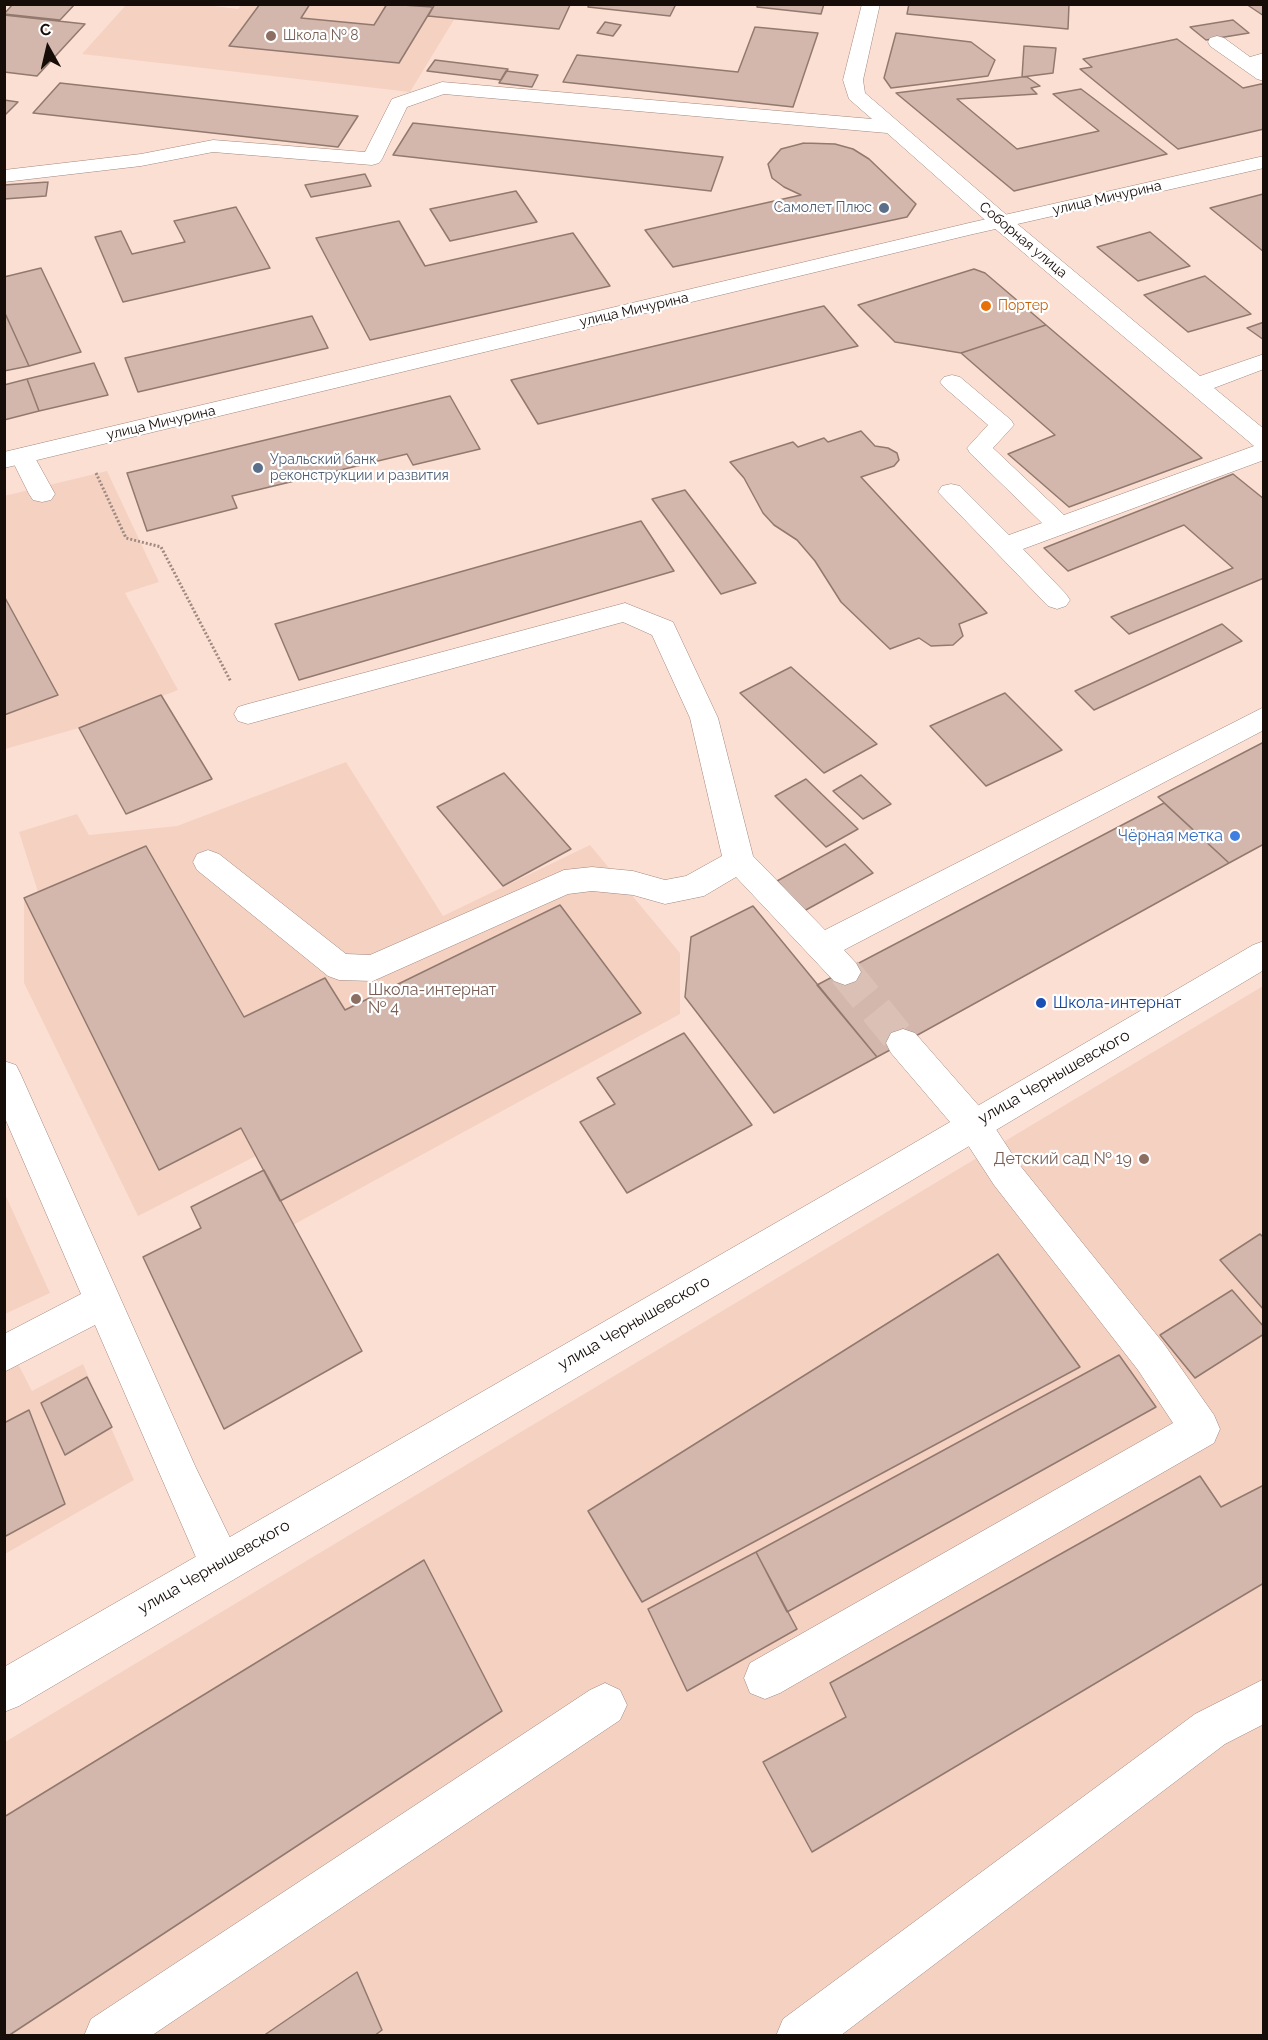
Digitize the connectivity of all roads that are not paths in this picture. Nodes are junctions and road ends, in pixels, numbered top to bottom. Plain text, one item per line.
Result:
1 (871, 4) edge
2 (1217, 42) dead end
3 (1255, 61) edge
4 (1263, 75) edge
5 (892, 127) junction
6 (1263, 162) edge
7 (4, 176) edge
8 (1001, 222) junction
9 (1263, 362) edge
10 (952, 382) dead end
11 (1196, 386) junction
12 (1263, 442) edge
13 (1263, 451) edge
14 (13, 458) edge
15 (951, 492) dead end
16 (42, 494) dead end
17 (1060, 526) junction
18 (1005, 546) junction
19 (1057, 600) dead end
20 (248, 714) road end
21 (1263, 717) edge
22 (739, 861) junction
23 (207, 862) dead end
24 (820, 947) junction
25 (1263, 954) edge
26 (845, 972) tunnel mouth
27 (903, 1043) tunnel mouth
28 (4, 1075) edge
29 (974, 1125) junction
30 (102, 1302) junction
31 (4, 1354) edge
32 (220, 1563) junction
33 (765, 1678) dead end
34 (4, 1691) edge
35 (1263, 1700) edge
36 (605, 1705) dead end
37 (108, 2036) edge
38 (800, 2036) edge

1 - 5 main road, Соборная улица
2 - 3 main road
3 - 4 main road
5 - 7 main road
5 - 8 main road, Соборная улица
6 - 8 main road, улица Мичурина
8 - 11 main road, Соборная улица
8 - 14 main road, улица Мичурина
9 - 11 main road
10 - 17 main road
11 - 12 main road, Соборная улица
13 - 17 main road
14 - 16 main road
15 - 18 main road
17 - 18 main road
18 - 19 main road
20 - 22 main road
21 - 24 main road
22 - 23 main road
22 - 24 main road
24 - 26 main road
25 - 29 main road, улица Чернышевского
27 - 29 main road
28 - 30 main road
29 - 32 main road, улица Чернышевского
29 - 33 main road
30 - 31 main road
30 - 32 main road
32 - 34 main road, улица Чернышевского
35 - 38 main road
36 - 37 main road

